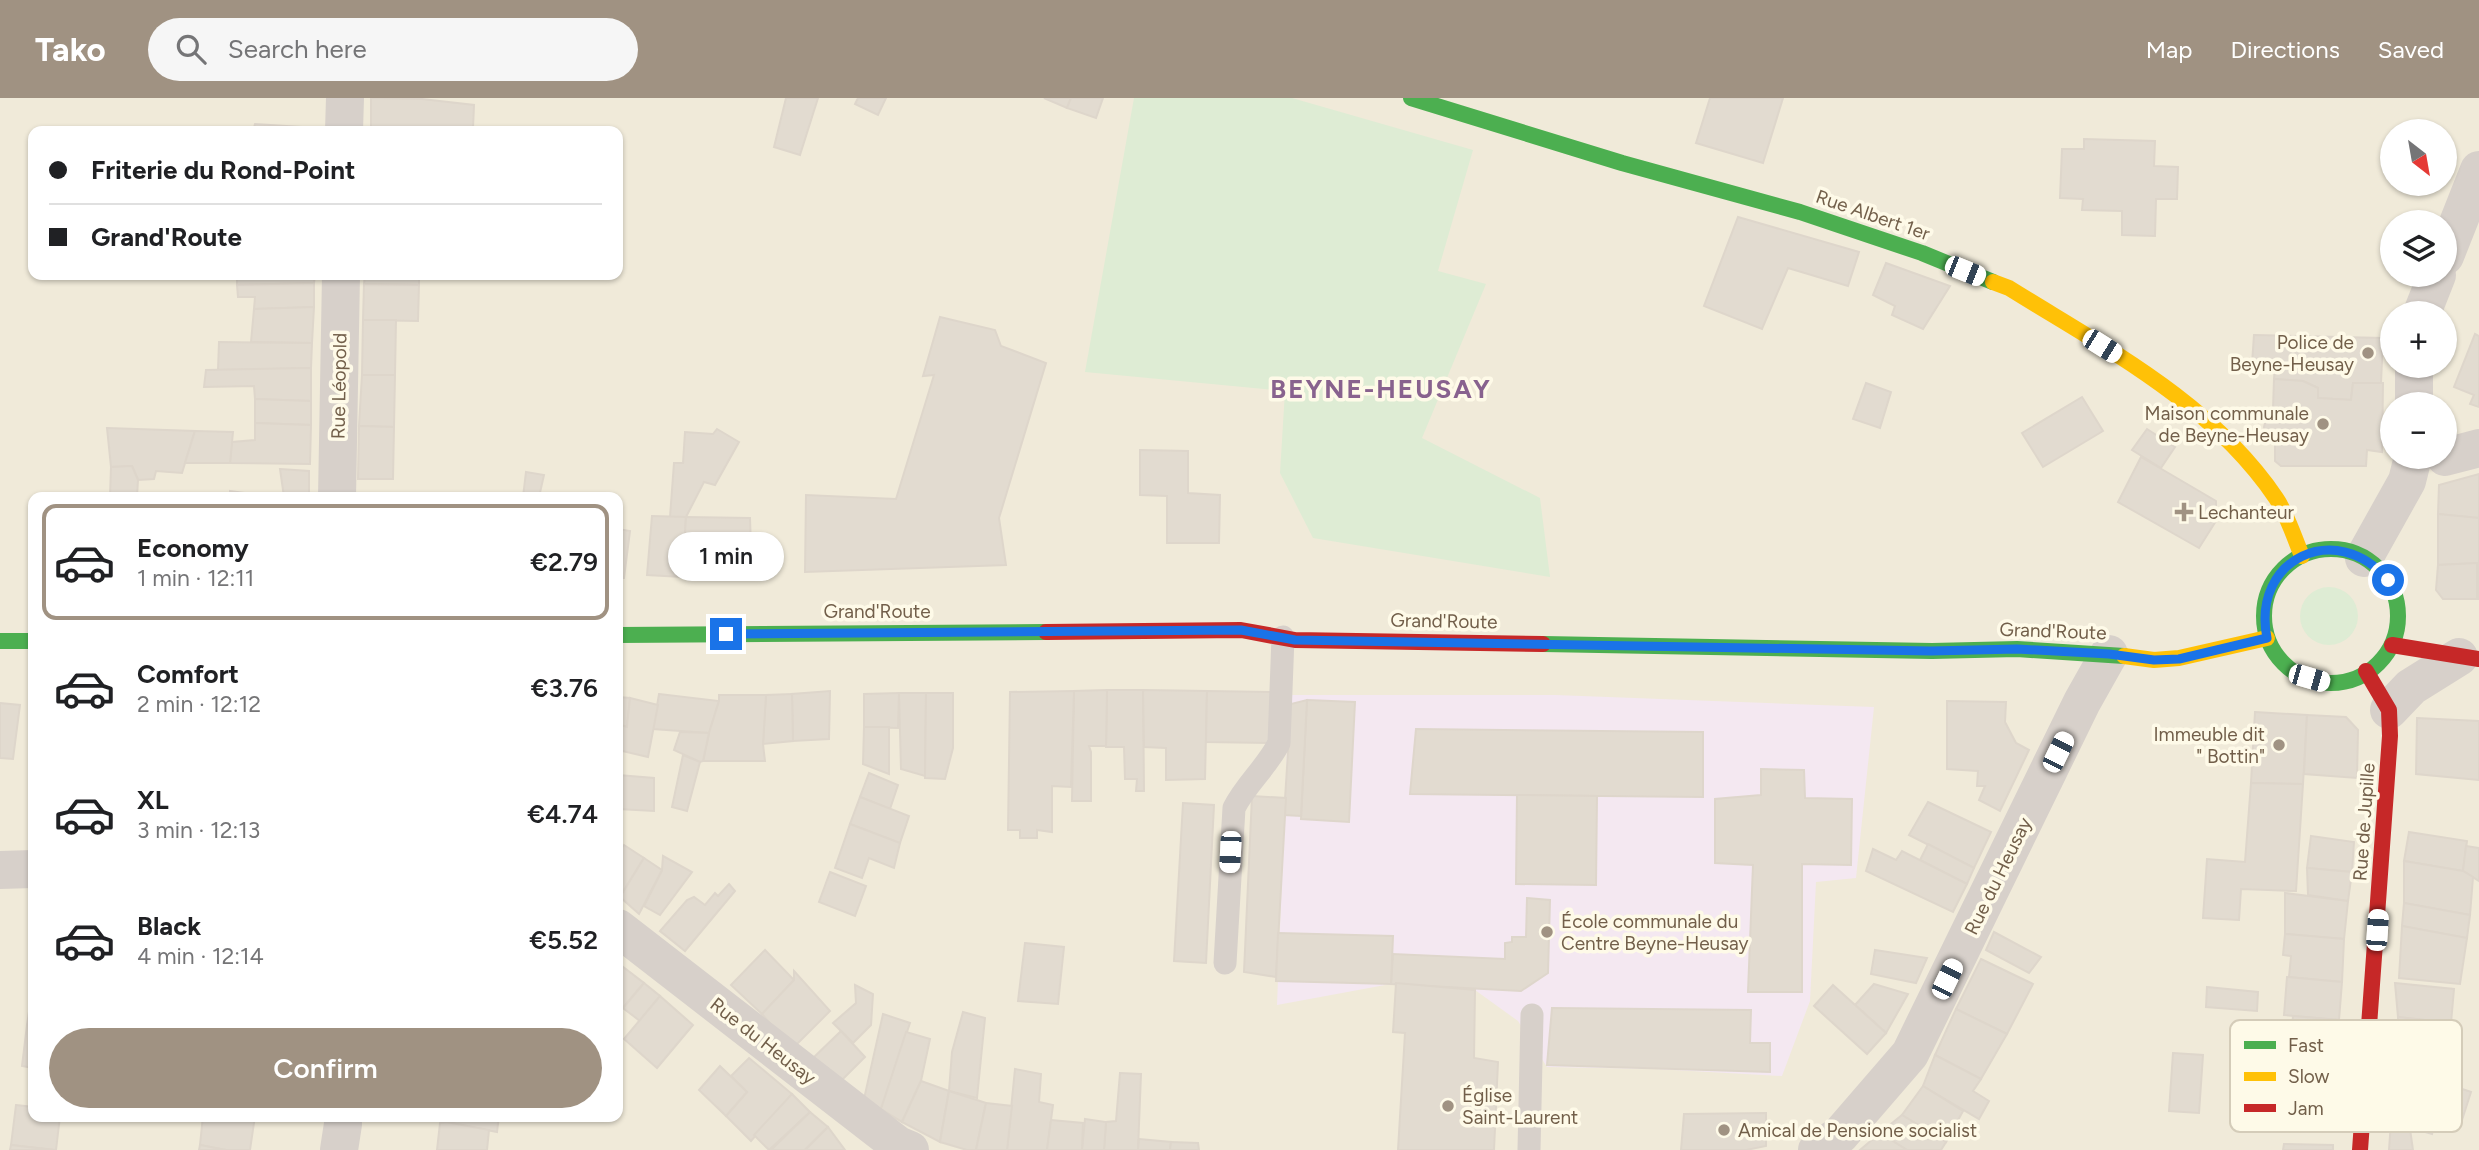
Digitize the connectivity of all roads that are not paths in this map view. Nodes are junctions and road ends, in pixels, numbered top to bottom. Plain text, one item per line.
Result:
1 (345, 98) edge
2 (1411, 98) edge
3 (344, 126) edge
4 (2479, 170) edge
5 (2457, 226) edge
6 (341, 280) edge
7 (2479, 448) edge
8 (2457, 453) edge
9 (2421, 469) edge
10 (337, 492) edge
11 (2302, 556) junction
12 (2364, 558) junction
13 (623, 635) edge
14 (1283, 637) junction
15 (2267, 638) junction
16 (0, 641) edge
17 (28, 641) edge
18 (2392, 645) junction
19 (2109, 654) junction
20 (2469, 658) edge
21 (2366, 671) junction
22 (2389, 710) junction
23 (28, 869) edge
24 (0, 870) edge
25 (623, 932) edge
26 (1225, 963) dead end
27 (1532, 1015) dead end
28 (2370, 1020) edge
29 (2361, 1132) edge
30 (901, 1148) edge
31 (1529, 1150) edge
32 (1817, 1150) edge
33 (2360, 1150) edge

1 - 3 street
2 - 11 main road, Rue Albert 1er
4 - 5 street
6 - 10 street, Rue Léopold
7 - 8 street
9 - 12 street
11 - 12 main road
11 - 15 main road
12 - 18 main road
13 - 14 main road, Grand'Route
14 - 19 main road, Grand'Route
14 - 26 lane
15 - 19 main road, Grand'Route
15 - 21 main road
16 - 17 main road
18 - 20 main road
18 - 21 main road
19 - 32 street, Rue du Heusay
20 - 22 street
21 - 22 main road, Rue de Jupille
22 - 28 main road, Rue de Jupille
23 - 24 street
25 - 30 street, Rue du Heusay
27 - 31 lane
29 - 33 main road, Rue de Jupille

